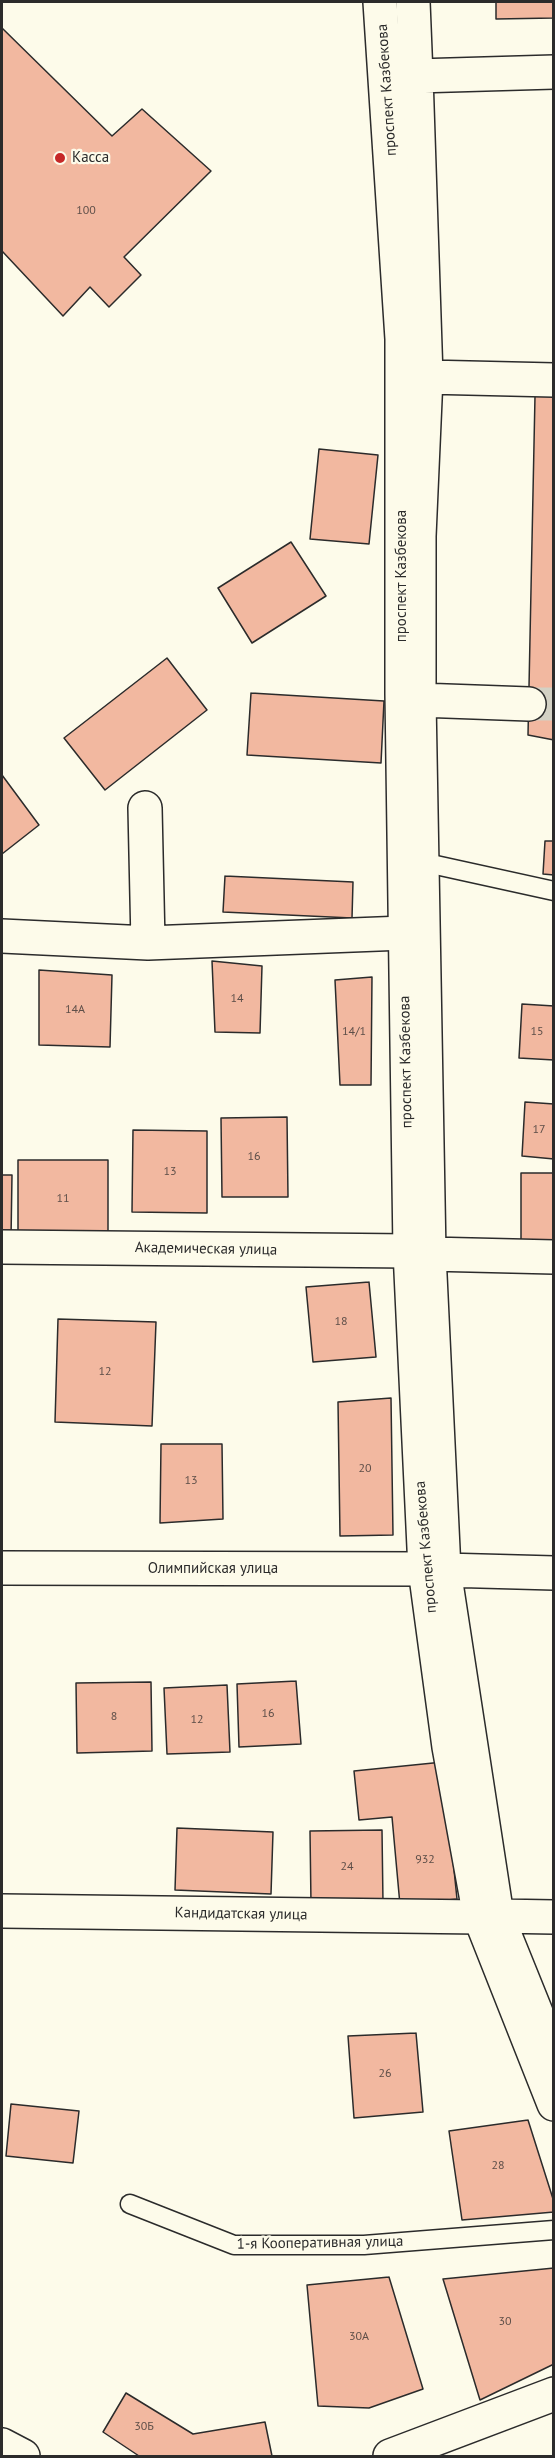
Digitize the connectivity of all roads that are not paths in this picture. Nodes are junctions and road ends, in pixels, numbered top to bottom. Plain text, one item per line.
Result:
1 (380, 2) edge
2 (414, 2) edge
3 (554, 72) edge
4 (416, 76) junction
5 (426, 376) junction
6 (554, 380) edge
7 (419, 700) junction
8 (529, 704) tunnel mouth
9 (146, 808) dead end
10 (422, 862) junction
11 (554, 891) edge
12 (404, 933) junction
13 (2, 936) edge
14 (148, 943) junction
15 (2, 1247) edge
16 (419, 1252) junction
17 (554, 1257) edge
18 (2, 1568) edge
19 (434, 1570) junction
20 (554, 1573) edge
21 (2, 1911) edge
22 (488, 1917) junction
23 (554, 1917) edge
24 (554, 2058) edge
25 (554, 2104) edge
26 (130, 2204) dead end
27 (554, 2230) edge
28 (554, 2394) edge
29 (2, 2445) edge
30 (23, 2457) edge
31 (390, 2457) edge

1 - 12 main road, проспект Казбекова
2 - 4 main road
3 - 4 main road
4 - 5 main road
5 - 6 main road
5 - 7 main road
7 - 8 main road
7 - 10 main road
9 - 14 main road
10 - 11 lane
10 - 16 main road
12 - 14 main road
12 - 16 main road, проспект Казбекова
13 - 14 main road
15 - 16 main road, Академическая улица
16 - 17 main road, Академическая улица
16 - 19 main road, проспект Казбекова
18 - 19 main road, Олимпийская улица
19 - 20 main road, Олимпийская улица
19 - 22 main road, проспект Казбекова
21 - 22 main road, Кандидатская улица
22 - 23 main road, Кандидатская улица
22 - 24 main road
22 - 25 main road, проспект Казбекова
26 - 27 lane, 1-я Кооперативная улица
28 - 31 main road
29 - 30 main road

